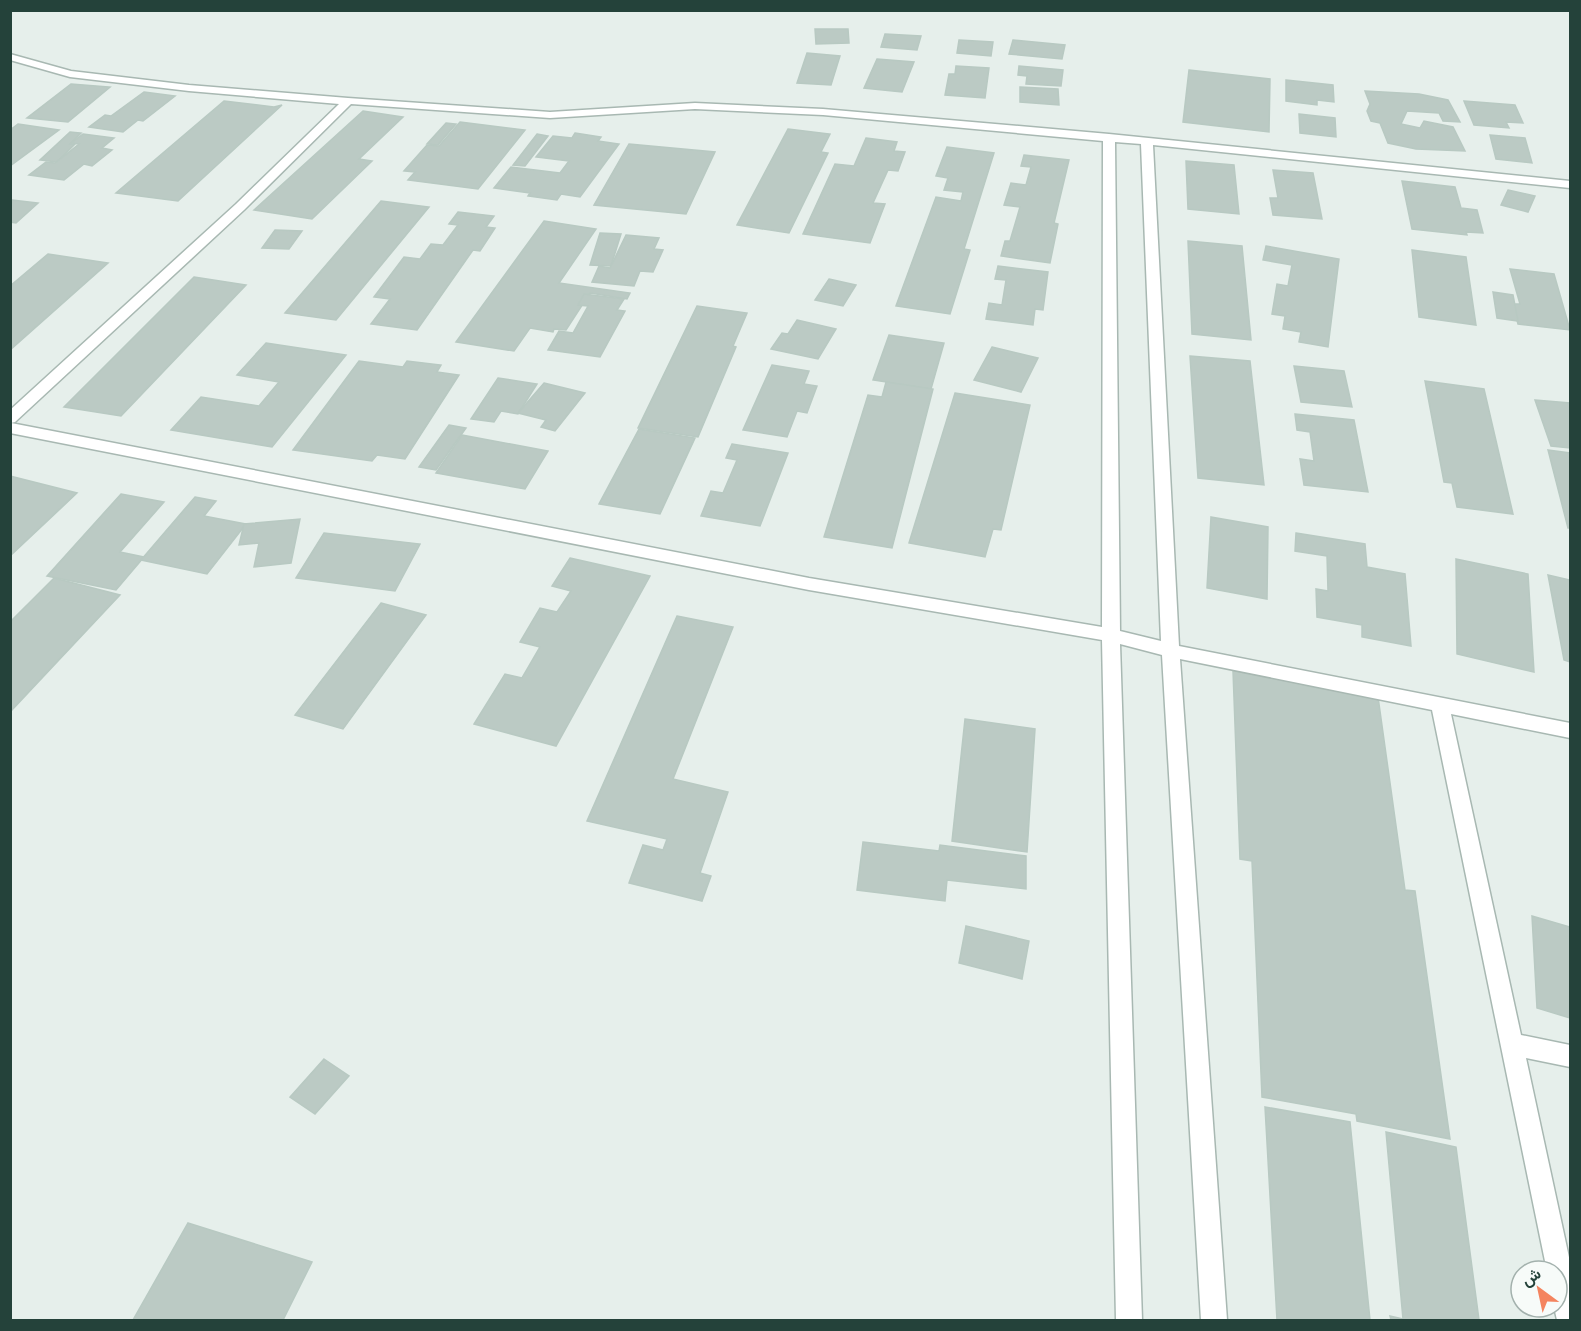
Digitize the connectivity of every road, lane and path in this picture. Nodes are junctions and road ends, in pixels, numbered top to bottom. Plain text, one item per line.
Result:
1 (10, 57) edge
2 (348, 102) junction
3 (1109, 137) junction
4 (1147, 141) junction
5 (1570, 186) edge
6 (10, 419) edge
7 (10, 428) edge
8 (1111, 635) junction
9 (1172, 651) junction
10 (1440, 704) junction
11 (1570, 730) edge
12 (1512, 1044) junction
13 (1570, 1056) edge
14 (1129, 1320) edge
15 (1214, 1320) edge
16 (1570, 1320) edge

1 - 2 street
2 - 3 street
2 - 6 street
3 - 4 street
3 - 8 street
4 - 5 street
4 - 9 street
7 - 8 street
8 - 9 street
8 - 14 street
9 - 10 street
9 - 15 street
10 - 11 street
10 - 12 street
12 - 13 street
12 - 16 street

